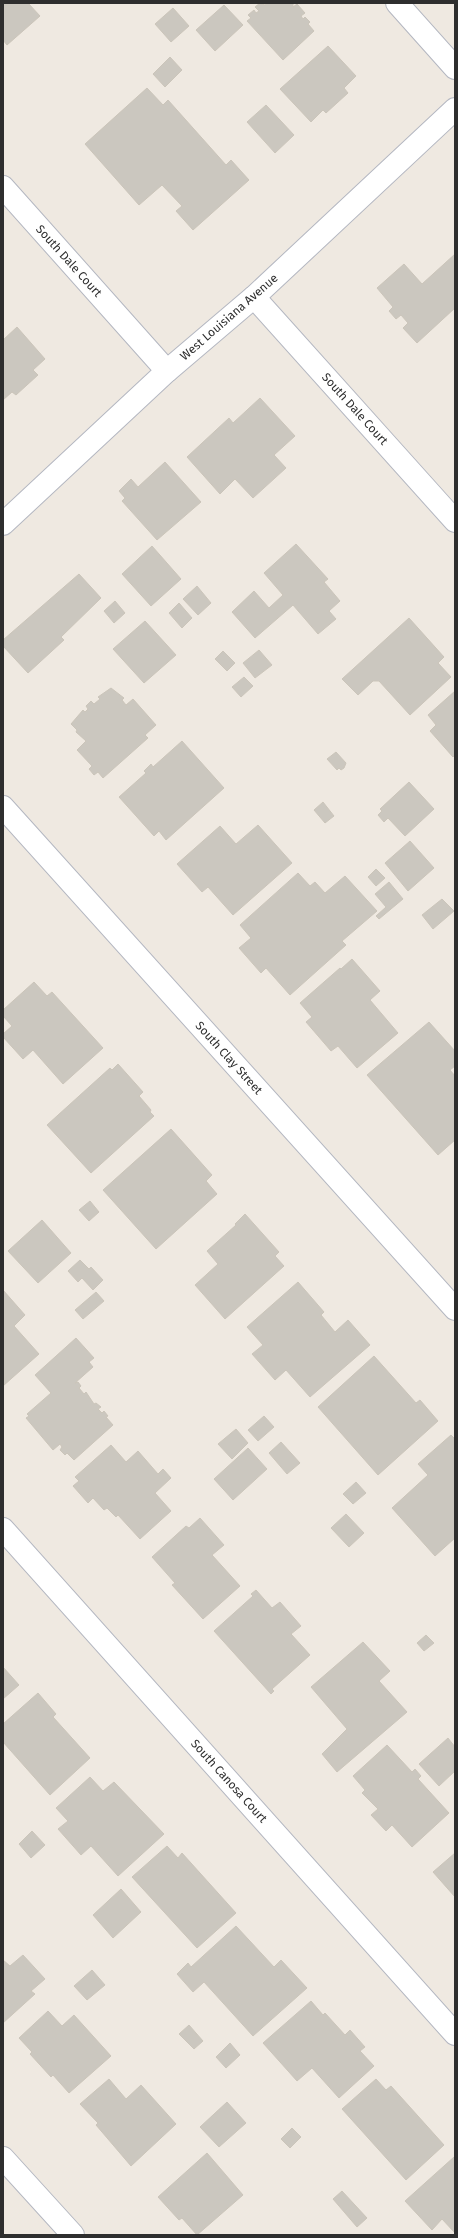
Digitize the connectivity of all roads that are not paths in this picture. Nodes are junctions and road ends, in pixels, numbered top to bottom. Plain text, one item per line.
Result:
1 (397, 3) edge
2 (455, 68) edge
3 (455, 109) edge
4 (3, 187) edge
5 (254, 297) junction
6 (167, 371) junction
7 (455, 520) edge
8 (3, 524) edge
9 (3, 807) edge
10 (455, 1309) edge
11 (3, 1529) edge
12 (455, 2034) edge
13 (3, 2158) edge
14 (73, 2235) edge

1 - 2 street
3 - 5 street, West Louisiana Avenue
4 - 6 street, South Dale Court
5 - 6 street, West Louisiana Avenue
5 - 7 street, South Dale Court
6 - 8 street, West Louisiana Avenue
9 - 10 street, South Clay Street
11 - 12 street, South Canosa Court
13 - 14 street

